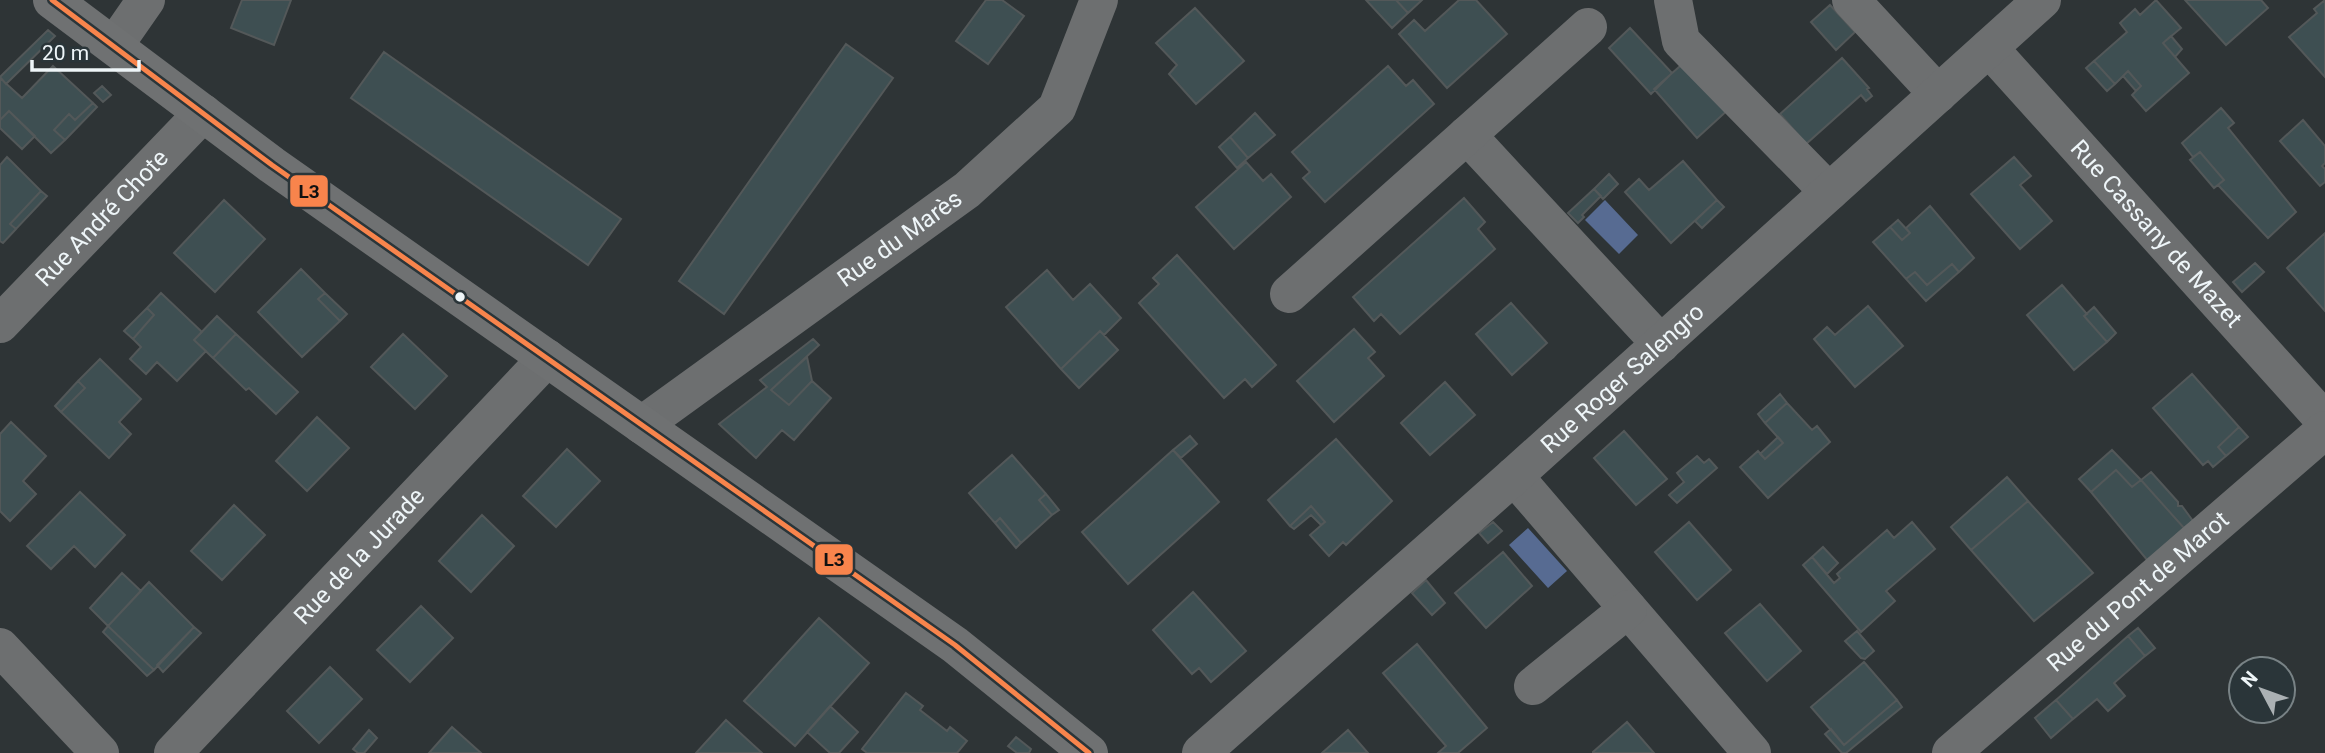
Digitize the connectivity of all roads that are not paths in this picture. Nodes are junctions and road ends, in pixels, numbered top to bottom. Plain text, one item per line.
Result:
1 (52, 0) edge
2 (146, 0) edge
3 (1099, 0) edge
4 (1673, 0) edge
5 (1851, 0) edge
6 (2042, 0) edge
7 (1588, 27) dead end
8 (114, 46) junction
9 (1989, 48) junction
10 (1938, 94) junction
11 (203, 113) junction
12 (1467, 135) junction
13 (1829, 192) junction
14 (1289, 294) dead end
15 (0, 324) edge
16 (1661, 344) junction
17 (547, 358) junction
18 (2325, 421) edge
19 (642, 425) junction
20 (2325, 430) edge
21 (1514, 476) junction
22 (1628, 609) junction
23 (0, 647) edge
24 (1533, 686) dead end
25 (100, 753) edge
26 (173, 753) edge
27 (1089, 753) edge
28 (1201, 753) edge
29 (1752, 753) edge
30 (1951, 753) edge

1 - 8 main road
2 - 8 street
3 - 19 street, Rue du Marès
4 - 13 street
5 - 10 street
6 - 9 street, Rue Roger Salengro
7 - 12 street
8 - 11 main road
9 - 10 street, Rue Roger Salengro
9 - 18 street, Rue Cassany de Mazet
10 - 13 street, Rue Roger Salengro
11 - 15 street, Rue André Chote
11 - 17 main road
12 - 14 street
12 - 16 street
13 - 16 street, Rue Roger Salengro
16 - 21 street, Rue Roger Salengro
17 - 19 main road
17 - 26 street, Rue de la Jurade
19 - 27 main road
20 - 30 street, Rue du Pont de Marot
21 - 22 street
21 - 28 street, Rue Roger Salengro
22 - 24 street
22 - 29 street
23 - 25 street

